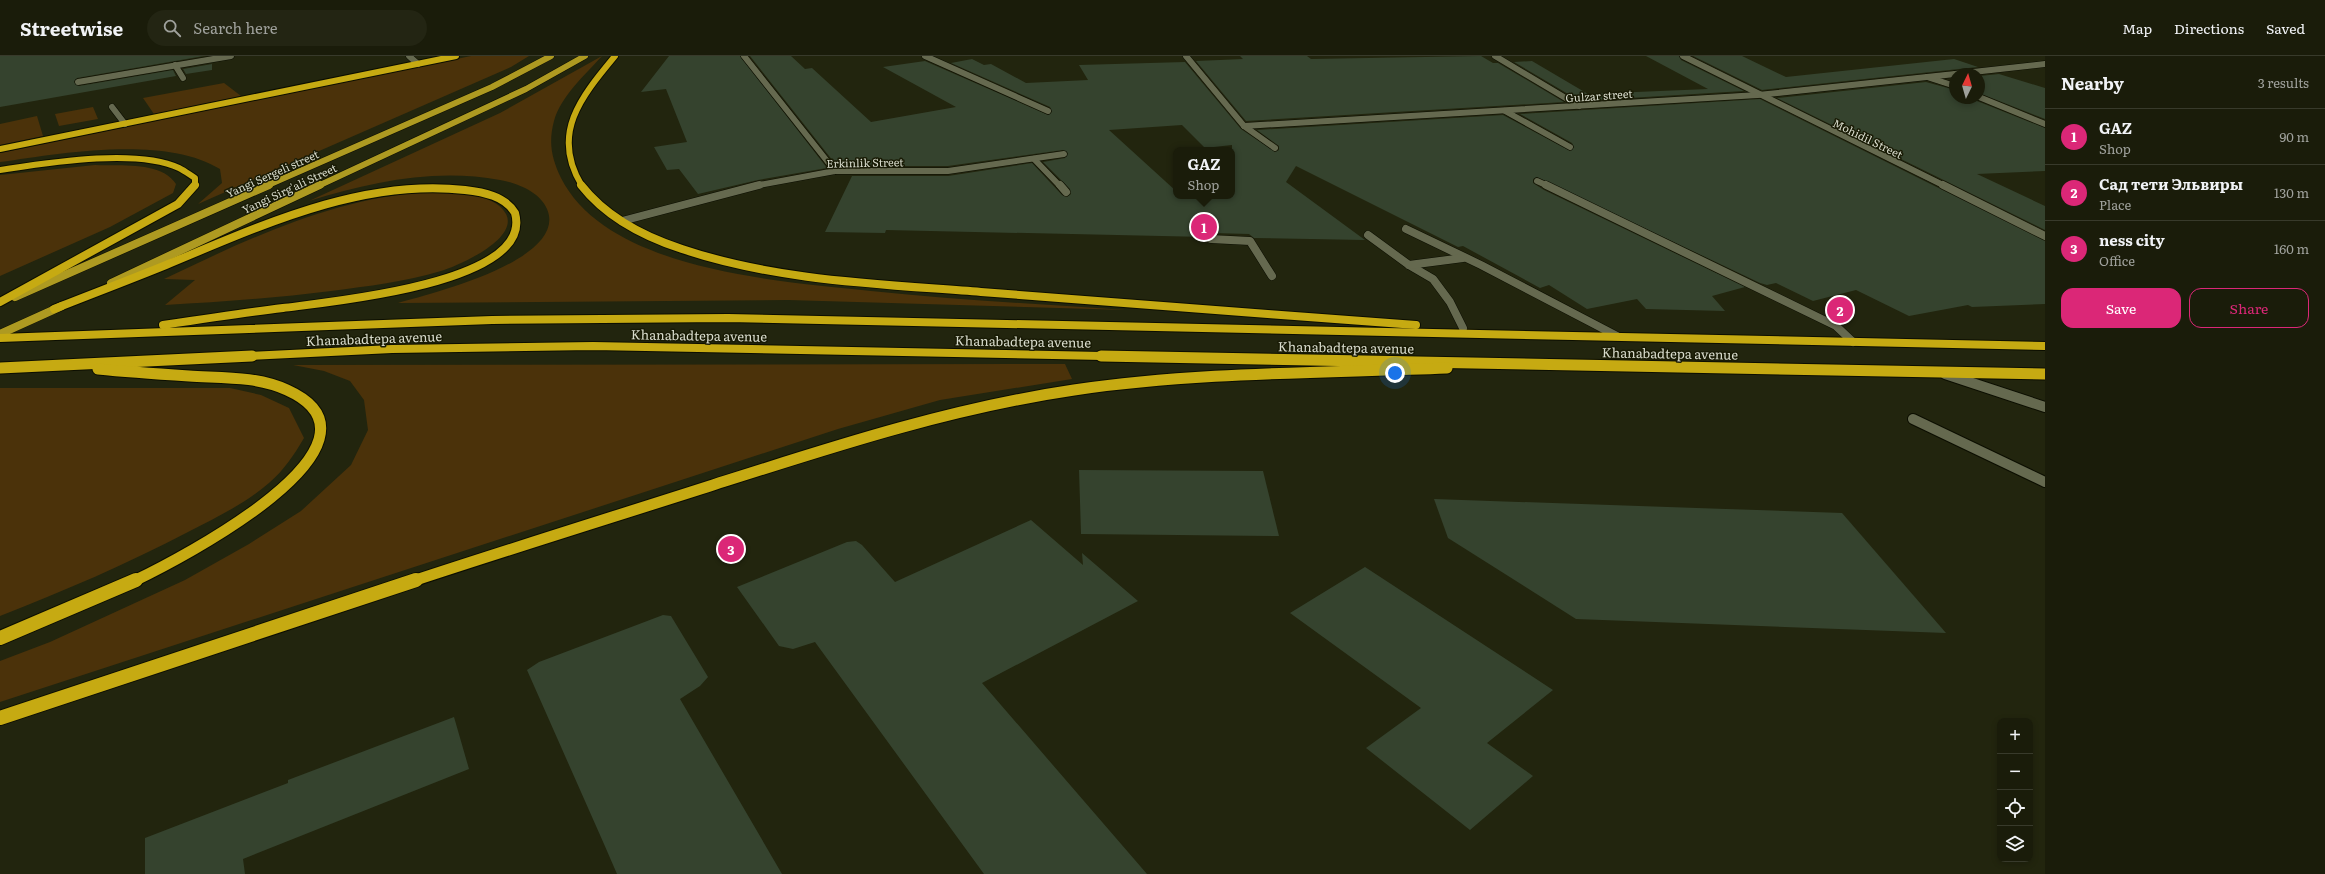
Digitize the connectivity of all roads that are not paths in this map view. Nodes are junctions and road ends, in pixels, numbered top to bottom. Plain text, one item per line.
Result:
1 (231, 56) edge
2 (409, 56) edge
3 (456, 56) edge
4 (551, 56) edge
5 (585, 56) edge
6 (615, 56) edge
7 (744, 56) edge
8 (925, 56) edge
9 (1186, 56) edge
10 (1495, 56) edge
11 (1683, 56) edge
12 (418, 64) junction
13 (2045, 64) edge
14 (175, 65) junction
15 (1985, 71) edge
16 (1949, 75) edge
17 (1927, 77) junction
18 (183, 78) dead end
19 (78, 82) dead end
20 (1949, 84) edge
21 (1758, 95) junction
22 (1985, 99) edge
23 (1579, 106) junction
24 (112, 107) dead end
25 (1048, 111) dead end
26 (1505, 111) junction
27 (125, 124) junction
28 (2045, 124) edge
29 (1244, 126) junction
30 (1570, 147) dead end
31 (1276, 148) dead end
32 (0, 149) edge
33 (1064, 154) dead end
34 (1034, 159) junction
35 (0, 170) edge
36 (834, 171) junction
37 (1537, 181) dead end
38 (1066, 192) dead end
39 (622, 222) junction
40 (1406, 229) dead end
41 (1368, 235) dead end
42 (2045, 236) edge
43 (1210, 239) dead end
44 (1463, 258) junction
45 (1409, 265) junction
46 (1272, 276) dead end
47 (0, 303) edge
48 (54, 310) junction
49 (1463, 328) junction
50 (105, 333) junction
51 (0, 334) edge
52 (1548, 334) junction
53 (1617, 336) junction
54 (0, 338) edge
55 (1853, 342) junction
56 (2045, 346) edge
57 (1572, 364) junction
58 (47, 366) junction
59 (0, 368) edge
60 (1939, 372) junction
61 (2045, 374) edge
62 (2045, 407) edge
63 (1913, 419) dead end
64 (2045, 482) edge
65 (0, 638) edge
66 (0, 718) edge

1 - 14 street
2 - 12 street
3 - 12 highway
4 - 47 main road, Yangi Sergeli street
5 - 48 main road, Yangi Sirg'ali Street
6 - 39 highway
7 - 36 street
8 - 25 street
9 - 29 street
10 - 23 street
11 - 21 street, Mohidil Street
12 - 27 highway
13 - 15 street, Gulzar street
14 - 18 street
14 - 19 street
16 - 17 street, Gulzar street
17 - 20 street
17 - 21 street, Gulzar street
21 - 23 street, Gulzar street
21 - 42 street, Mohidil Street
22 - 28 street
23 - 26 street, Gulzar street
24 - 27 street
26 - 29 street, Gulzar street
26 - 30 street
27 - 32 highway
29 - 31 street
33 - 34 street, Erkinlik Street
34 - 36 street, Erkinlik Street
34 - 38 street
35 - 47 highway
36 - 39 street, Erkinlik Street
37 - 55 street
39 - 49 highway
40 - 44 street
41 - 45 street
43 - 46 street
44 - 45 street
44 - 53 street
45 - 49 street
48 - 50 highway
48 - 51 main road, Yangi Sirg'ali Street
49 - 52 highway
50 - 52 highway, Khanabadtepa avenue
50 - 54 highway, Khanabadtepa avenue
52 - 53 highway, Khanabadtepa avenue
53 - 55 highway, Khanabadtepa avenue
55 - 56 highway, Khanabadtepa avenue
57 - 58 highway, Khanabadtepa avenue
57 - 60 highway, Khanabadtepa avenue
57 - 66 highway
58 - 59 highway, Khanabadtepa avenue
58 - 65 highway
60 - 61 highway, Khanabadtepa avenue
60 - 62 street
63 - 64 street

